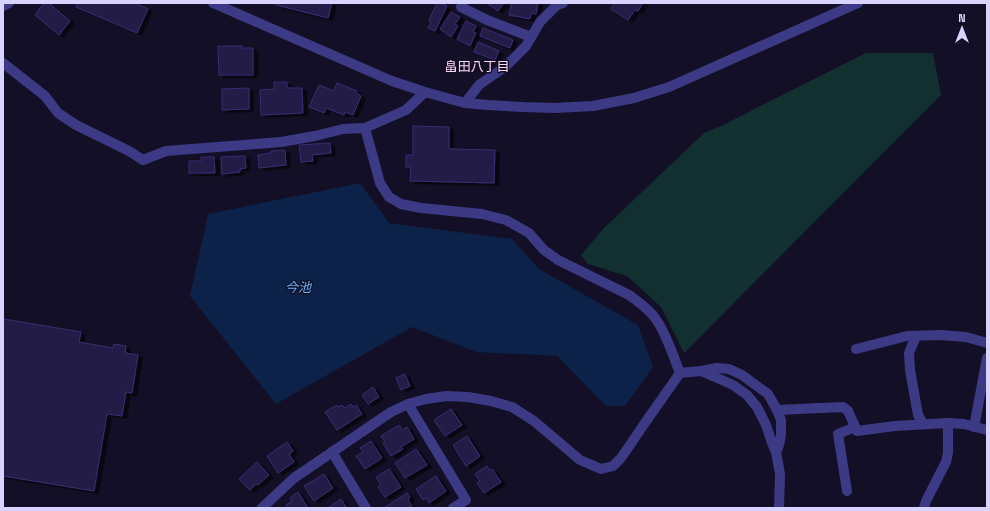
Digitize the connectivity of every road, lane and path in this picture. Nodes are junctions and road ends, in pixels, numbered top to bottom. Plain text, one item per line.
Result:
1 (9, 3) edge
2 (213, 3) edge
3 (563, 3) edge
4 (858, 3) edge
5 (3, 6) edge
6 (461, 7) dead end
7 (532, 37) junction
8 (3, 63) edge
9 (425, 92) junction
10 (465, 103) junction
11 (365, 128) junction
12 (916, 336) junction
13 (987, 342) edge
14 (856, 349) dead end
15 (987, 358) edge
16 (701, 370) junction
17 (680, 373) junction
18 (408, 404) junction
19 (777, 410) junction
20 (948, 423) junction
21 (923, 424) junction
22 (855, 427) junction
23 (974, 427) junction
24 (987, 430) edge
25 (332, 452) junction
26 (776, 452) junction
27 (847, 491) dead end
28 (262, 508) edge
29 (366, 508) edge
30 (453, 508) edge
31 (779, 508) edge
32 (924, 508) edge

1 - 5 street
2 - 9 street
3 - 7 street
4 - 10 street
6 - 7 street
7 - 10 street
8 - 11 street
9 - 10 street
9 - 11 street
11 - 17 street
12 - 13 street
12 - 14 street
12 - 21 street
15 - 23 street
16 - 17 street
16 - 19 street
16 - 26 street
17 - 18 street
18 - 25 street
18 - 30 street
19 - 22 street
19 - 26 street
20 - 21 street
20 - 23 street
20 - 32 street
21 - 22 street
22 - 27 street
23 - 24 street
25 - 28 street
25 - 29 street
26 - 31 street

